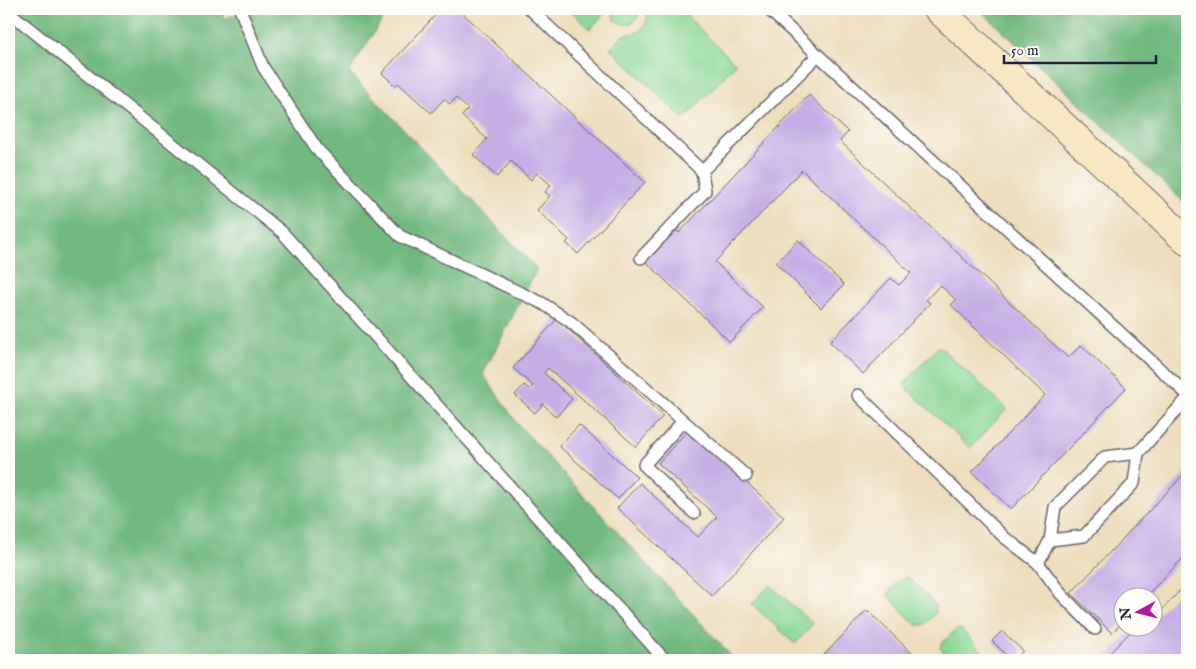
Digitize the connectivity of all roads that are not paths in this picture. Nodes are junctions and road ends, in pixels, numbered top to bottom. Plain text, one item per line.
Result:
1 (240, 9) edge
2 (530, 9) edge
3 (768, 9) edge
4 (938, 9) edge
5 (9, 12) edge
6 (818, 55) junction
7 (702, 171) junction
8 (1187, 241) edge
9 (641, 258) dead end
10 (858, 394) dead end
11 (1187, 394) edge
12 (1187, 399) edge
13 (683, 421) junction
14 (1138, 453) junction
15 (746, 476) dead end
16 (694, 513) dead end
17 (1050, 540) junction
18 (1038, 563) junction
19 (1095, 629) dead end
20 (665, 660) edge

1 - 13 lane
2 - 7 lane
3 - 6 lane
4 - 8 main road
5 - 20 lane
6 - 7 lane
6 - 11 lane
7 - 9 lane
10 - 18 lane
12 - 14 lane
13 - 15 lane
13 - 16 lane
14 - 17 lane
14 - 17 lane
17 - 18 lane
18 - 19 lane

